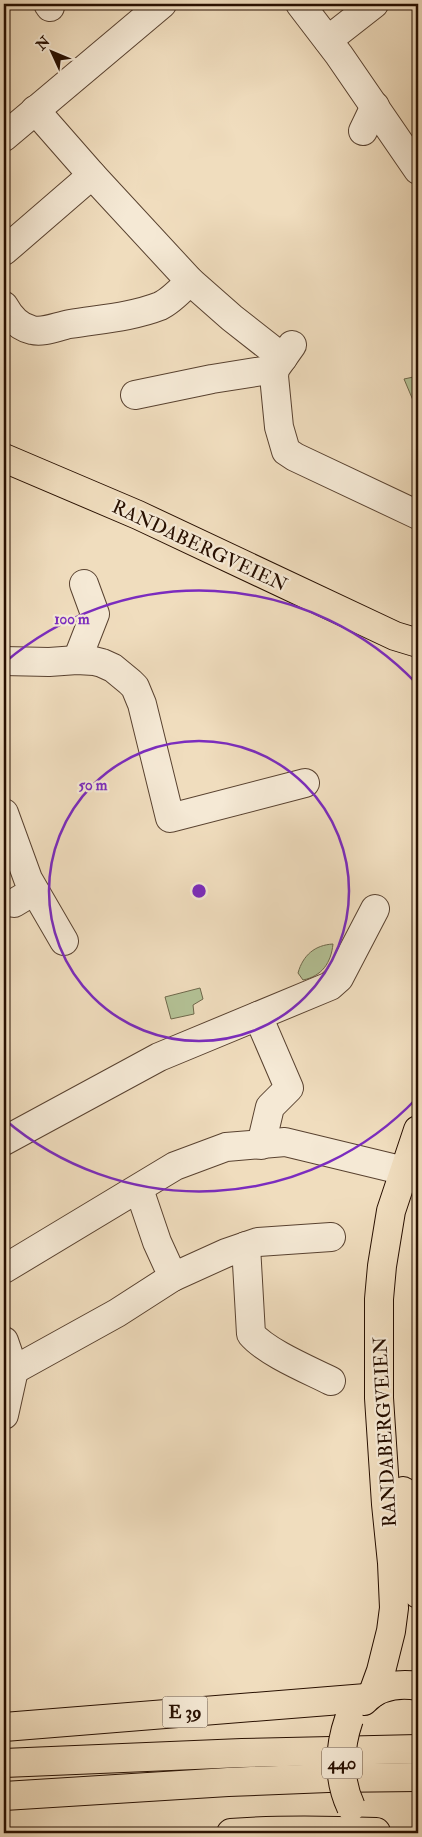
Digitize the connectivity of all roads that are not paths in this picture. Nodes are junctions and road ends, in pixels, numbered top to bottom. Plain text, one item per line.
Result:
1 (162, 4) edge
2 (300, 4) edge
3 (374, 4) edge
4 (328, 40) junction
5 (375, 106) junction
6 (36, 110) junction
7 (364, 131) dead end
8 (4, 138) edge
9 (418, 170) edge
10 (92, 175) junction
11 (4, 251) edge
12 (190, 281) junction
13 (4, 306) edge
14 (284, 357) junction
15 (135, 395) dead end
16 (4, 458) edge
17 (418, 515) edge
18 (84, 584) dead end
19 (406, 640) edge
20 (418, 658) edge
21 (77, 660) junction
22 (4, 661) edge
23 (290, 781) dead end
24 (4, 813) edge
25 (375, 908) dead end
26 (64, 941) dead end
27 (258, 1016) junction
28 (418, 1130) edge
29 (4, 1141) edge
30 (261, 1145) junction
31 (405, 1171) junction
32 (139, 1188) junction
33 (331, 1237) dead end
34 (246, 1246) junction
35 (4, 1269) edge
36 (173, 1277) junction
37 (4, 1341) edge
38 (14, 1370) junction
39 (331, 1380) dead end
40 (4, 1415) edge
41 (418, 1594) edge
42 (418, 1686) edge
43 (370, 1695) junction
44 (4, 1727) edge
45 (418, 1749) edge
46 (4, 1764) edge
47 (418, 1777) edge
48 (4, 1796) edge
49 (231, 1833) edge
50 (377, 1833) edge

1 - 6 street
2 - 4 street
3 - 4 street
4 - 5 street
5 - 7 street
5 - 9 street
6 - 8 street
6 - 10 street
10 - 11 street
10 - 12 street
12 - 13 street
12 - 14 street
14 - 15 street
14 - 17 street
16 - 19 main road, RANDABERGVEIEN
18 - 21 street
19 - 20 main road, RANDABERGVEIEN
21 - 22 street
21 - 23 street
24 - 26 street
25 - 27 street
27 - 29 street
27 - 30 street
28 - 31 main road, RANDABERGVEIEN
30 - 31 street
30 - 32 street
31 - 41 main road, RANDABERGVEIEN
31 - 43 main road, RANDABERGVEIEN
32 - 35 street
32 - 36 street
33 - 34 street
34 - 36 street
34 - 39 street
36 - 38 street
37 - 38 street
38 - 40 street
42 - 43 main road
43 - 44 main road, E 39
43 - 50 main road, 440, bridge
45 - 46 main road, E 39
47 - 48 main road
49 - 50 main road

